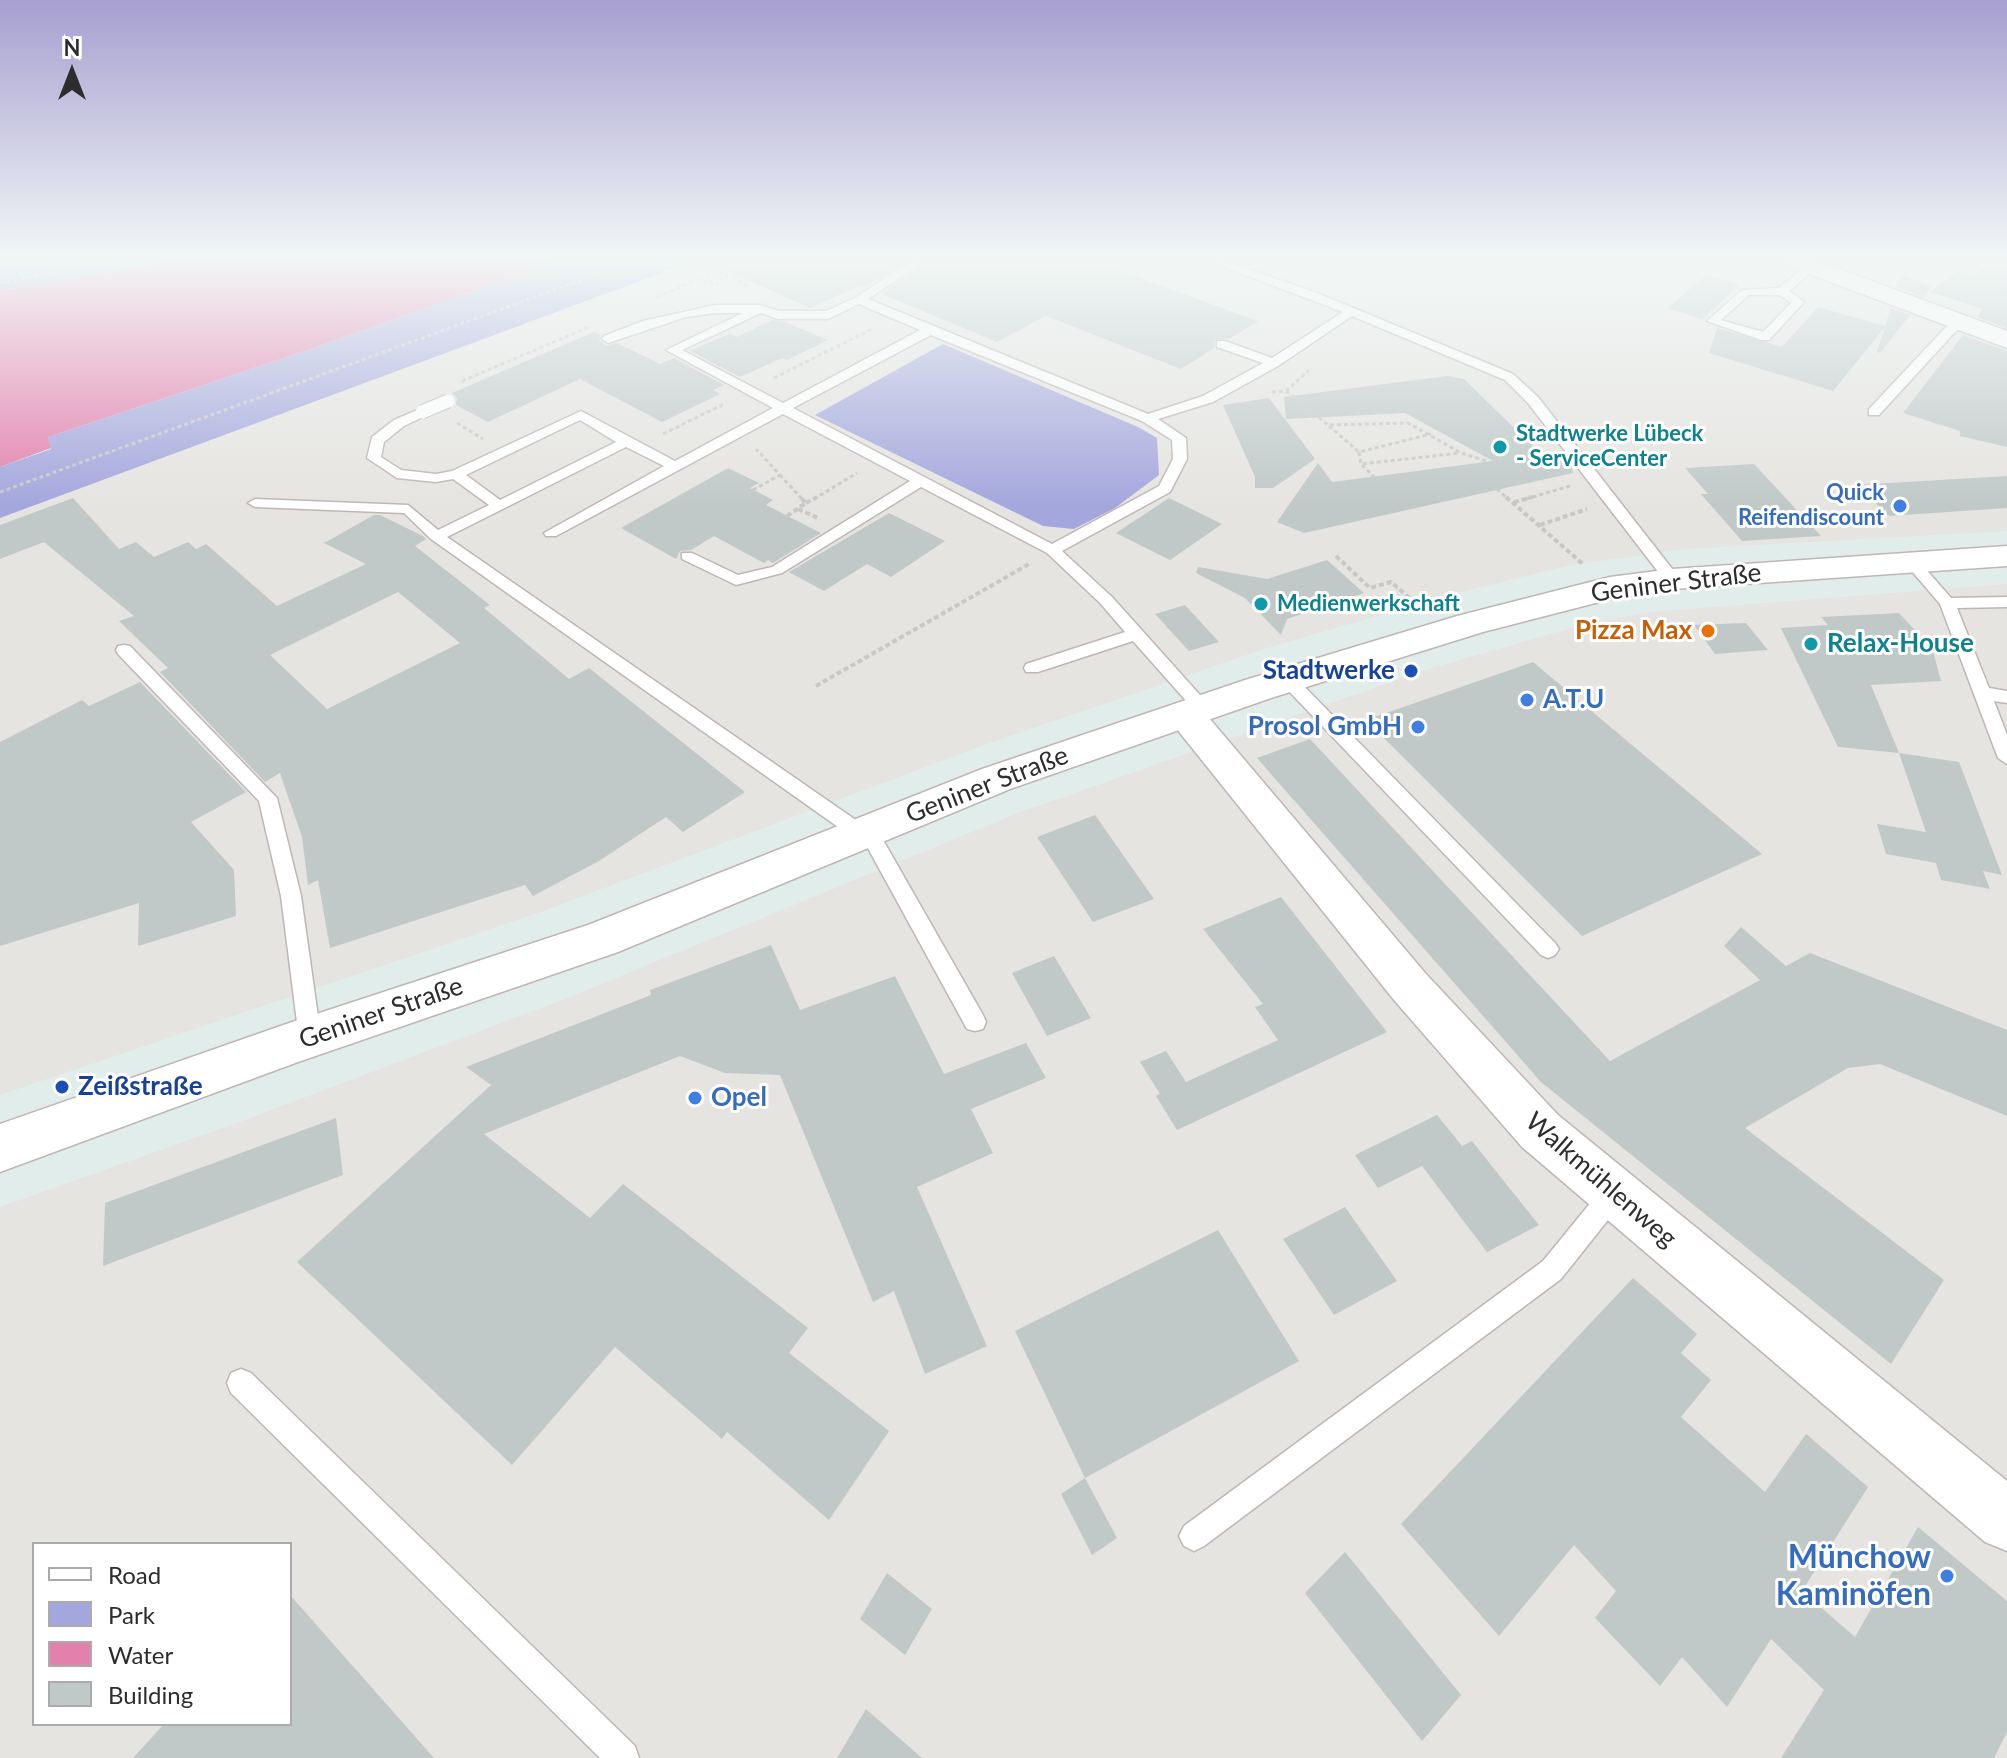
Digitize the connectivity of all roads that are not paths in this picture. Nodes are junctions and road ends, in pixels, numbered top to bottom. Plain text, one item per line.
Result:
1 (689, 342) edge
2 (907, 342) edge
3 (960, 342) edge
4 (1305, 342) edge
5 (1423, 342) edge
6 (1939, 342) edge
7 (1221, 344) dead end
8 (1274, 363) junction
9 (449, 394) road end
10 (782, 407) junction
11 (1874, 412) dead end
12 (1147, 418) junction
13 (632, 444) junction
14 (675, 466) junction
15 (456, 474) junction
16 (922, 480) junction
17 (255, 503) dead end
18 (499, 506) junction
19 (551, 533) dead end
20 (436, 536) junction
21 (1052, 550) junction
22 (687, 556) dead end
23 (2007, 556) edge
24 (1912, 562) junction
25 (1672, 579) junction
26 (2007, 602) edge
27 (1947, 603) junction
28 (1137, 634) junction
29 (124, 650) dead end
30 (1032, 668) dead end
31 (1288, 680) junction
32 (1982, 693) junction
33 (2007, 697) edge
34 (1194, 711) junction
35 (2007, 758) edge
36 (865, 832) junction
37 (1548, 949) dead end
38 (975, 1022) dead end
39 (310, 1038) junction
40 (0, 1148) edge
41 (1614, 1193) junction
42 (241, 1383) dead end
43 (2007, 1520) edge
44 (1194, 1536) dead end
45 (623, 1758) edge

1 - 10 lane
2 - 10 lane
3 - 12 lane
4 - 8 lane
5 - 25 lane
6 - 11 lane
7 - 8 lane
8 - 12 lane
9 - 15 lane, bridge
10 - 14 lane
10 - 16 lane
12 - 21 lane
13 - 14 lane
13 - 15 lane
13 - 18 lane
14 - 19 lane
15 - 18 lane
16 - 21 lane
16 - 22 lane
17 - 20 lane
18 - 20 lane
20 - 36 lane
21 - 28 lane
23 - 24 main road, Geniner Straße
24 - 25 main road, Geniner Straße
24 - 27 lane
25 - 31 main road, Geniner Straße
26 - 27 lane
27 - 32 lane
28 - 30 lane
28 - 34 lane
29 - 39 lane
31 - 34 main road, Geniner Straße
31 - 37 lane
32 - 33 lane
32 - 35 lane
34 - 36 main road, Geniner Straße
34 - 41 street, Walkmühlenweg
36 - 38 lane
36 - 39 main road, Geniner Straße
39 - 40 main road, Geniner Straße
41 - 43 street, Walkmühlenweg
41 - 44 lane
42 - 45 lane

